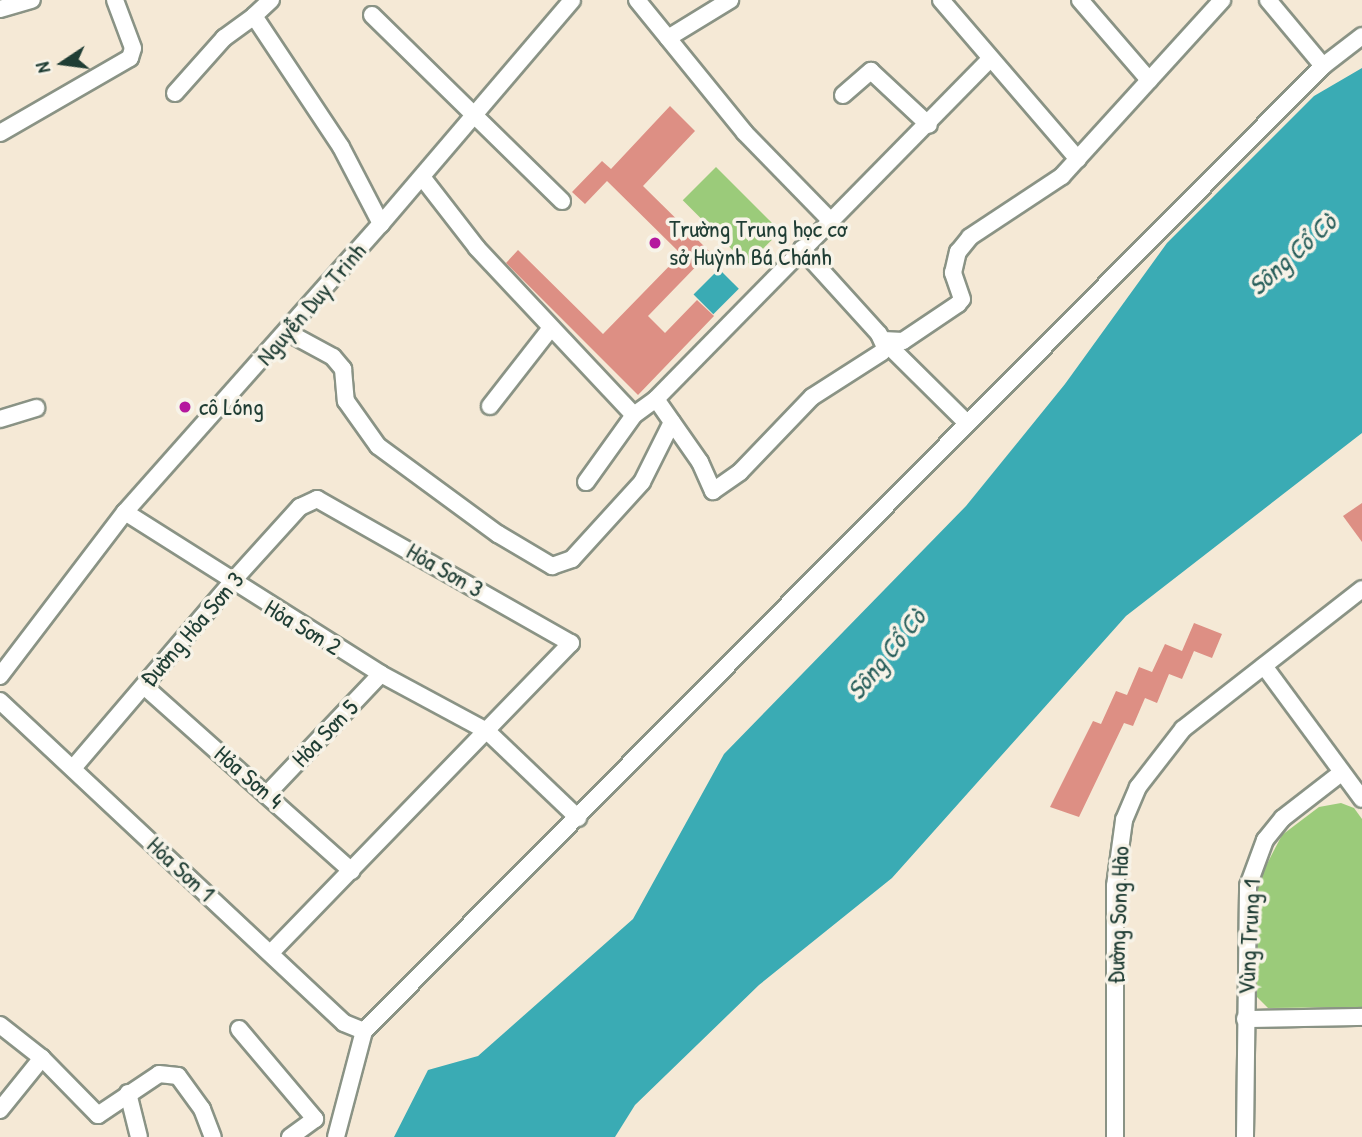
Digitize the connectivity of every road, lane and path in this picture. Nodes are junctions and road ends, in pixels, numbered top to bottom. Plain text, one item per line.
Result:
1 (32, 0) edge
2 (115, 0) edge
3 (271, 0) edge
4 (572, 0) edge
5 (637, 0) edge
6 (730, 0) edge
7 (941, 0) edge
8 (1080, 0) edge
9 (1222, 0) edge
10 (1269, 0) edge
11 (3, 5) edge
12 (372, 15) dead end
13 (254, 16) junction
14 (1362, 36) edge
15 (668, 38) junction
16 (989, 60) junction
17 (1323, 66) junction
18 (1149, 80) junction
19 (175, 93) dead end
20 (842, 95) dead end
21 (474, 114) junction
22 (929, 125) junction
23 (0, 133) edge
24 (1078, 159) junction
25 (422, 177) junction
26 (562, 201) dead end
27 (831, 221) junction
28 (381, 224) junction
29 (802, 249) junction
30 (551, 328) junction
31 (287, 332) junction
32 (883, 340) junction
33 (656, 399) junction
34 (490, 406) dead end
35 (36, 408) dead end
36 (634, 415) junction
37 (0, 419) edge
38 (672, 422) junction
39 (967, 423) junction
40 (586, 482) dead end
41 (317, 499) joint
42 (125, 512) junction
43 (231, 583) junction
44 (1362, 589) edge
45 (1264, 666) junction
46 (382, 674) junction
47 (0, 676) edge
48 (144, 686) junction
49 (0, 701) edge
50 (487, 731) junction
51 (74, 767) junction
52 (1341, 773) junction
53 (268, 793) junction
54 (1362, 799) edge
55 (578, 818) junction
56 (352, 871) junction
57 (271, 953) junction
58 (1362, 1017) edge
59 (1245, 1019) junction
60 (1, 1023) edge
61 (239, 1029) dead end
62 (365, 1031) junction
63 (42, 1058) junction
64 (128, 1093) junction
65 (0, 1110) edge
66 (139, 1137) edge
67 (213, 1137) edge
68 (290, 1137) edge
69 (337, 1137) edge
70 (1115, 1137) edge
71 (1245, 1137) edge

1 - 11 street
2 - 23 street
3 - 13 street
4 - 21 street, Nguyễn Duy Trinh
5 - 15 street
6 - 15 street
7 - 16 street
8 - 18 street
9 - 18 street
10 - 17 street
12 - 21 street
13 - 19 street
13 - 28 street
14 - 17 street
15 - 27 street
16 - 22 street
16 - 24 street
17 - 39 street
18 - 24 street
20 - 22 street
21 - 25 street, Nguyễn Duy Trinh
21 - 26 street
22 - 27 street
24 - 32 street
25 - 28 street, Nguyễn Duy Trinh
25 - 30 street
27 - 29 street
28 - 31 street, Nguyễn Duy Trinh
29 - 32 street
29 - 33 street
30 - 34 street
30 - 36 street
31 - 38 street
31 - 42 street, Nguyễn Duy Trinh
32 - 38 street
32 - 39 street
33 - 36 street
33 - 38 street
35 - 37 street
36 - 40 street
39 - 55 street
41 - 43 street, Đường Hỏa Sơn 3
41 - 50 street, Hỏa Sơn 3
42 - 43 street, Hỏa Sơn 2
42 - 47 street, Nguyễn Duy Trinh
43 - 46 street, Hỏa Sơn 2
43 - 48 street, Đường Hỏa Sơn 3
44 - 45 street, Đường Song Hào
45 - 52 street
45 - 70 street, Đường Song Hào
46 - 50 street, Hỏa Sơn 2
46 - 53 street, Hỏa Sơn 5
48 - 51 street, Đường Hỏa Sơn 3
48 - 53 street, Hỏa Sơn 4
49 - 51 street, Hỏa Sơn 1
50 - 55 street, Hỏa Sơn 2
50 - 56 street
51 - 57 street, Hỏa Sơn 1
52 - 54 street
52 - 59 street, Vùng Trung 1
53 - 56 street, Hỏa Sơn 4
55 - 62 street
56 - 57 street
57 - 62 street, Hỏa Sơn 1
58 - 59 street
59 - 71 street, Vùng Trung 1
60 - 63 street
61 - 68 street
62 - 69 street
63 - 64 street
63 - 65 street
64 - 66 street
64 - 67 street

